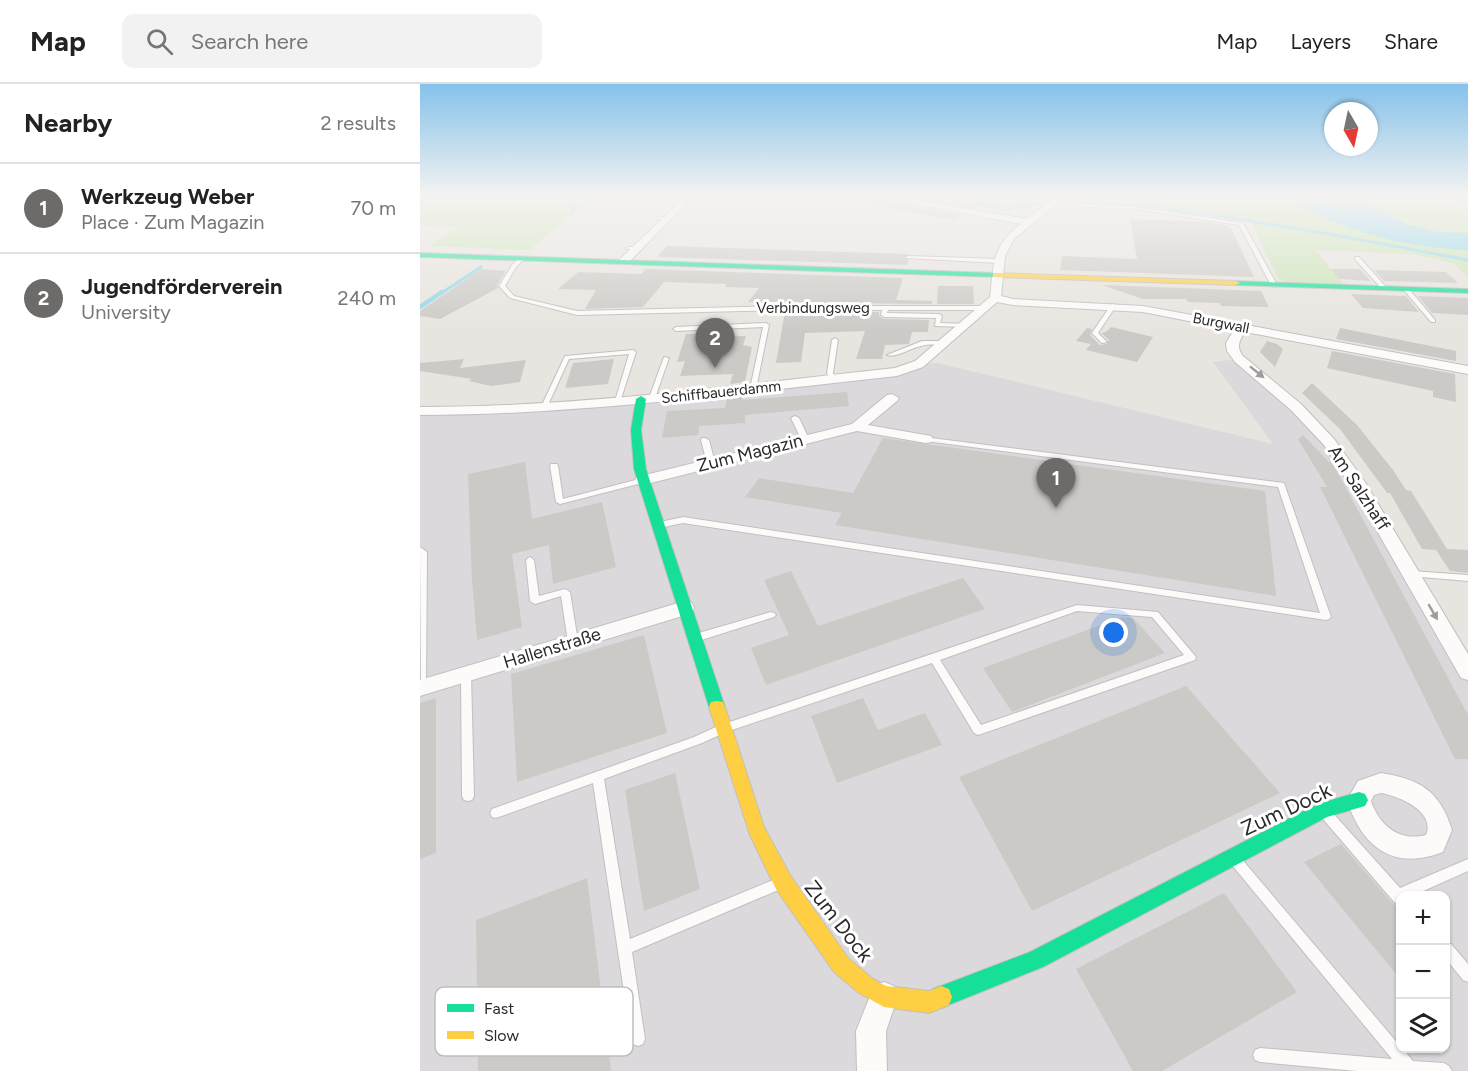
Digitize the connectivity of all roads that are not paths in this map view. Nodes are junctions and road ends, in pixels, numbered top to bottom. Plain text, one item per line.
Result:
1 (640, 241) edge
2 (1008, 241) edge
3 (1250, 241) edge
4 (420, 255) edge
5 (908, 257) dead end
6 (1357, 258) dead end
7 (521, 259) junction
8 (999, 261) junction
9 (623, 262) junction
10 (999, 275) junction
11 (1274, 285) junction
12 (1384, 288) junction
13 (1406, 289) junction
14 (1468, 291) edge
15 (995, 298) junction
16 (1113, 306) junction
17 (885, 308) junction
18 (984, 308) junction
19 (1433, 321) dead end
20 (965, 325) junction
21 (1242, 327) junction
22 (676, 329) dead end
23 (835, 340) dead end
24 (1104, 342) dead end
25 (943, 343) junction
26 (890, 355) dead end
27 (666, 358) dead end
28 (1468, 370) edge
29 (834, 380) junction
30 (753, 388) junction
31 (892, 398) dead end
32 (647, 399) junction
33 (618, 401) junction
34 (544, 405) junction
35 (420, 411) edge
36 (795, 418) dead end
37 (857, 426) junction
38 (805, 439) junction
39 (926, 439) joint
40 (705, 440) dead end
41 (711, 463) junction
42 (554, 466) dead end
43 (643, 480) junction
44 (657, 526) junction
45 (420, 550) edge
46 (530, 560) dead end
47 (1412, 574) junction
48 (1468, 578) edge
49 (685, 608) junction
50 (771, 615) dead end
51 (694, 639) junction
52 (573, 642) junction
53 (934, 658) junction
54 (1468, 672) edge
55 (466, 674) junction
56 (420, 688) edge
57 (722, 729) junction
58 (598, 776) junction
59 (468, 796) dead end
60 (1359, 800) dead end
61 (1323, 810) junction
62 (496, 813) dead end
63 (1232, 857) junction
64 (1468, 865) edge
65 (783, 882) junction
66 (1412, 891) edge
67 (1396, 894) edge
68 (624, 948) junction
69 (1450, 954) edge
70 (1468, 975) edge
71 (630, 987) edge
72 (884, 996) junction
73 (633, 1006) edge
74 (638, 1039) dead end
75 (1260, 1055) dead end
76 (1410, 1068) junction
77 (872, 1071) edge
78 (1444, 1071) edge

1 - 9 street
2 - 8 street
3 - 11 lane
4 - 7 street
5 - 8 lane
6 - 12 lane
7 - 9 street
7 - 17 lane, Verbindungsweg
8 - 10 street
9 - 10 street
10 - 11 street
10 - 15 street
11 - 12 street
12 - 13 street
13 - 14 street
13 - 19 lane
15 - 16 street, Burgwall
15 - 18 street, Schiffbauerdamm
16 - 21 street, Burgwall
16 - 24 lane
17 - 18 lane, Verbindungsweg
17 - 20 lane
18 - 20 street, Schiffbauerdamm
20 - 25 street, Schiffbauerdamm
21 - 28 street, Burgwall
21 -> 47 street, Am Salzhaff
22 - 30 lane
23 - 29 lane
25 - 26 lane
25 - 29 street, Schiffbauerdamm
27 - 32 lane
29 - 30 street, Schiffbauerdamm
30 - 32 street, Schiffbauerdamm
31 - 37 street, Zum Magazin
32 - 33 street, Schiffbauerdamm
32 - 43 street, Zum Dock
33 - 34 street, Schiffbauerdamm
33 - 34 lane
34 - 35 street, Schiffbauerdamm
36 - 38 lane
37 - 38 street, Zum Magazin
37 - 39 street, Zum Magazin
38 - 41 street, Zum Magazin
39 - 44 lane
40 - 41 lane
41 - 43 street, Zum Magazin
42 - 43 lane
43 - 44 street, Zum Dock
44 - 49 street, Zum Dock
45 - 56 lane
46 - 52 lane
47 - 48 lane
47 -> 54 street, Am Salzhaff
49 - 51 street, Zum Dock
49 - 52 street, Hallenstraße
50 - 51 lane
51 - 57 street, Zum Dock
52 - 55 street, Hallenstraße
53 - 53 lane
53 - 57 lane
55 - 56 street, Hallenstraße
55 - 59 lane
57 - 58 lane
57 - 65 street, Zum Dock
58 - 62 lane
58 - 68 lane
60 - 61 street, Zum Dock
61 - 63 street, Zum Dock
61 - 67 lane
63 - 72 street, Zum Dock
63 - 76 lane
64 - 66 lane
65 - 68 lane
65 - 72 street, Zum Dock
68 - 71 lane
69 - 70 lane
72 - 77 street
73 - 74 lane
75 - 76 lane
76 - 78 lane

